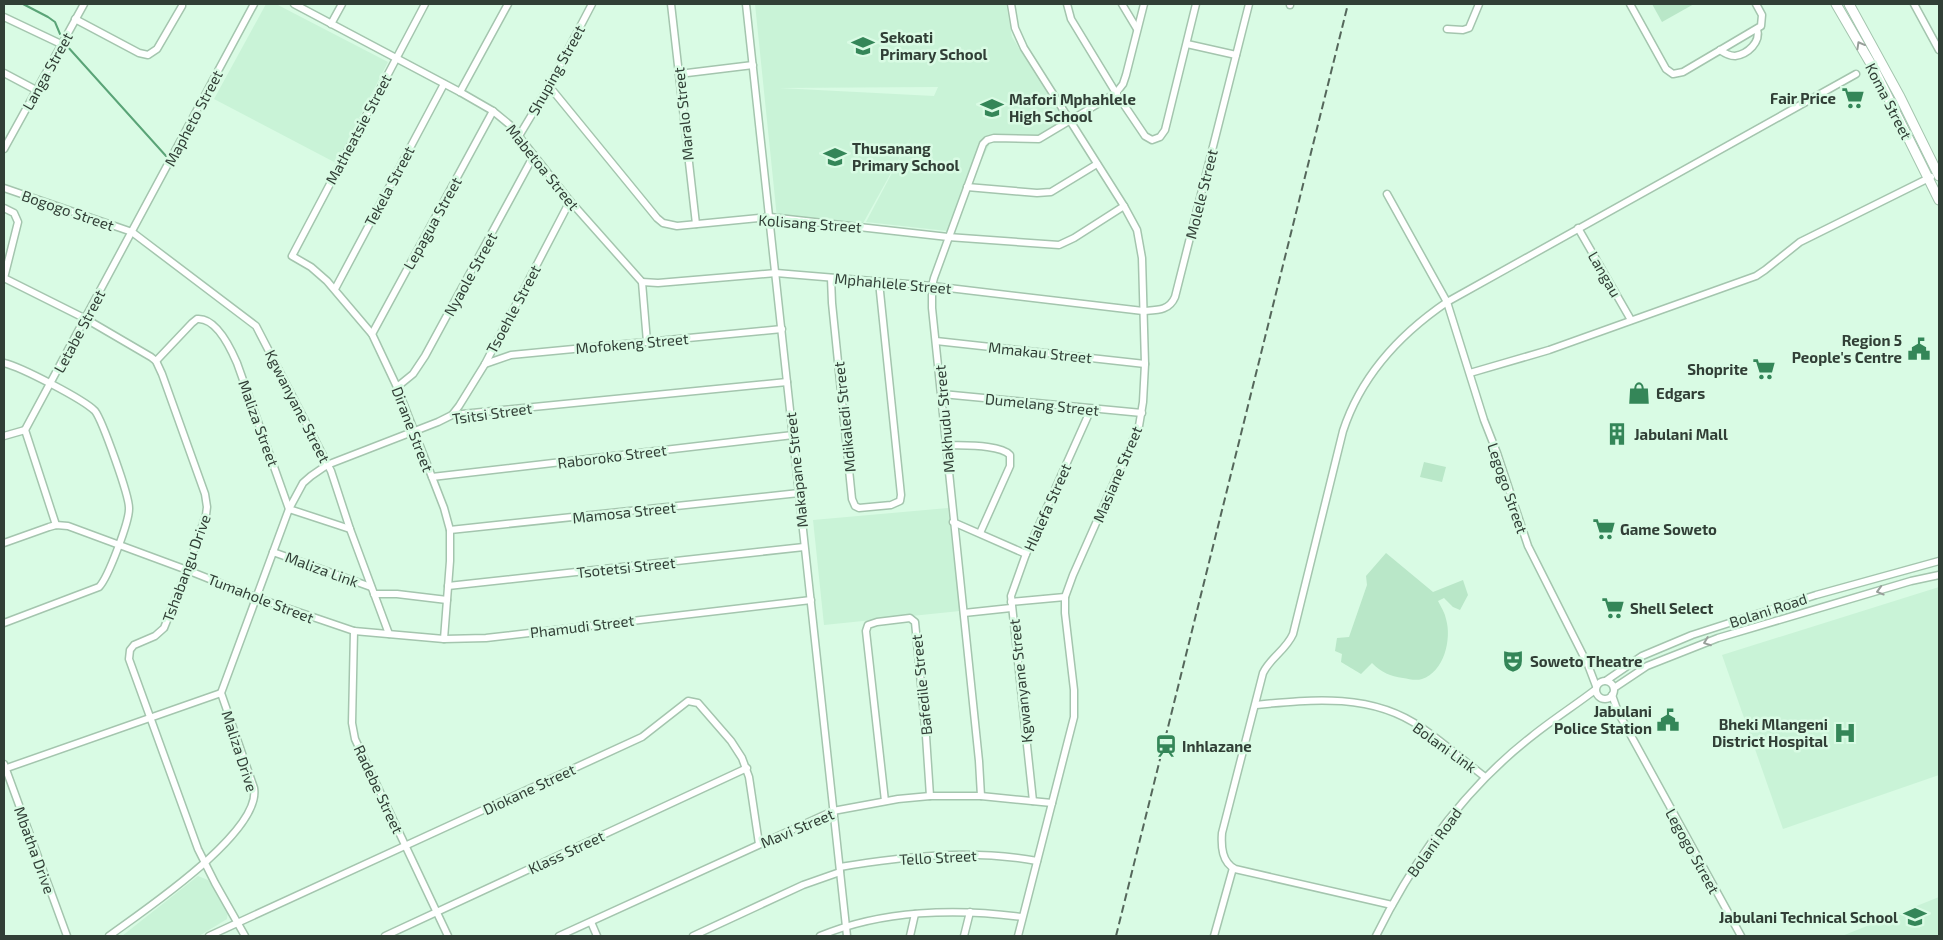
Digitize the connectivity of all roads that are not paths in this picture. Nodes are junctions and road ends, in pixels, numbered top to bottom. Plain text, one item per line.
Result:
1 (84, 4) edge
2 (254, 4) edge
3 (294, 4) edge
4 (342, 4) edge
5 (425, 4) edge
6 (508, 4) edge
7 (592, 4) edge
8 (671, 4) edge
9 (746, 4) edge
10 (1010, 4) edge
11 (1067, 4) edge
12 (1122, 4) edge
13 (1144, 4) edge
14 (1196, 4) edge
15 (1249, 4) edge
16 (1479, 4) edge
17 (1630, 4) edge
18 (1756, 4) edge
19 (1836, 4) edge
20 (1849, 4) edge
21 (1914, 4) edge
22 (182, 6) dead end
23 (4, 17) edge
24 (75, 19) junction
25 (332, 24) junction
26 (1137, 29) junction
27 (1447, 29) dead end
28 (1757, 29) junction
29 (61, 44) junction
30 (1187, 44) junction
31 (1720, 50) junction
32 (1939, 50) edge
33 (1236, 55) junction
34 (395, 58) junction
35 (753, 65) junction
36 (4, 73) edge
37 (679, 74) junction
38 (1856, 74) dead end
39 (444, 84) junction
40 (549, 86) junction
41 (36, 90) junction
42 (460, 92) junction
43 (1116, 93) junction
44 (493, 111) junction
45 (1070, 121) junction
46 (519, 136) junction
47 (4, 149) edge
48 (534, 155) junction
49 (1097, 164) junction
50 (1939, 175) edge
51 (1928, 178) junction
52 (967, 187) junction
53 (4, 188) edge
54 (1937, 190) edge
55 (1387, 194) dead end
56 (1939, 200) edge
57 (570, 201) junction
58 (1124, 206) junction
59 (4, 208) edge
60 (770, 217) junction
61 (696, 224) junction
62 (1578, 228) junction
63 (132, 232) junction
64 (948, 237) junction
65 (292, 256) joint
66 (776, 273) junction
67 (4, 278) edge
68 (831, 278) junction
69 (642, 282) junction
70 (879, 282) junction
71 (932, 286) junction
72 (335, 289) junction
73 (1446, 302) junction
74 (1143, 310) junction
75 (86, 319) junction
76 (1631, 320) junction
77 (782, 329) junction
78 (372, 334) junction
79 (936, 341) junction
80 (647, 342) junction
81 (156, 361) junction
82 (4, 363) edge
83 (485, 364) junction
84 (1145, 364) junction
85 (1470, 373) junction
86 (787, 382) junction
87 (50, 384) junction
88 (397, 387) junction
89 (942, 394) junction
90 (1091, 409) junction
91 (1142, 414) junction
92 (452, 415) junction
93 (25, 430) junction
94 (415, 431) junction
95 (793, 435) junction
96 (4, 436) edge
97 (946, 445) junction
98 (327, 464) junction
99 (432, 477) junction
100 (799, 493) junction
101 (289, 509) junction
102 (953, 522) junction
103 (56, 525) junction
104 (350, 529) junction
105 (450, 530) junction
106 (980, 533) junction
107 (4, 543) edge
108 (119, 544) junction
109 (804, 547) junction
110 (273, 552) junction
111 (1026, 554) junction
112 (1939, 561) edge
113 (187, 570) junction
114 (1939, 575) edge
115 (448, 586) junction
116 (371, 587) junction
117 (374, 594) junction
118 (1065, 597) junction
119 (257, 598) junction
120 (447, 600) junction
121 (811, 600) junction
122 (1011, 605) junction
123 (964, 613) junction
124 (4, 623) edge
125 (354, 631) junction
126 (389, 634) junction
127 (444, 639) junction
128 (1588, 666) junction
129 (1605, 680) junction
130 (1614, 688) junction
131 (221, 693) junction
132 (1599, 693) junction
133 (1612, 695) junction
134 (1256, 705) junction
135 (1618, 712) junction
136 (150, 718) junction
137 (4, 767) edge
138 (747, 768) junction
139 (1486, 777) junction
140 (930, 796) junction
141 (981, 796) junction
142 (885, 801) junction
143 (1033, 801) junction
144 (1052, 803) junction
145 (833, 811) junction
146 (759, 844) junction
147 (405, 845) junction
148 (1037, 861) junction
149 (204, 864) junction
150 (1232, 868) junction
151 (840, 869) junction
152 (1392, 905) junction
153 (970, 912) junction
154 (436, 913) junction
155 (915, 914) junction
156 (1022, 917) junction
157 (237, 922) junction
158 (591, 922) junction
159 (846, 926) junction
160 (67, 936) edge
161 (109, 936) edge
162 (209, 936) edge
163 (245, 936) edge
164 (385, 936) edge
165 (448, 936) edge
166 (559, 936) edge
167 (598, 936) edge
168 (693, 936) edge
169 (820, 936) edge
170 (847, 936) edge
171 (910, 936) edge
172 (964, 936) edge
173 (1018, 936) edge
174 (1214, 936) edge
175 (1376, 936) edge
176 (1740, 936) edge

1 - 24 street, Langa Street
2 - 63 street, Mapheto Street
3 - 25 street, Mabetoa Street
4 - 25 street
5 - 34 street, Matheatsie Street
6 - 42 street
7 - 40 street, Shuping Street
8 - 37 street, Maralo Street
9 - 35 street, Makapane Street
10 - 45 street, Masiane Street
11 - 43 street
12 - 26 street
13 - 26 street
14 - 30 street
15 - 33 street, Molele Street
16 - 27 street
17 - 31 street
18 - 28 street
51 -> 19 main road, Koma Street
20 - 50 main road, Koma Street
21 - 32 street
22 - 24 street, Langa Street
23 - 29 street
24 - 29 street, Langa Street
25 - 34 street, Mabetoa Street
26 - 43 street
28 - 31 street
28 - 31 street
29 - 41 street, Langa Street
30 - 33 street
30 - 43 street
33 - 74 street, Molele Street
34 - 39 street, Mabetoa Street
34 - 65 street, Matheatsie Street
35 - 37 street
35 - 60 street, Makapane Street
36 - 41 street
37 - 61 street, Maralo Street
38 - 62 street
39 - 42 street, Mabetoa Street
39 - 72 street, Tekela Street
40 - 46 street, Shuping Street
40 - 61 street, Kolisang Street
41 - 47 street, Langa Street
42 - 44 street, Mabetoa Street
43 - 45 street
44 - 46 street, Mabetoa Street
44 - 78 street, Lepagua Street
45 - 49 street, Masiane Street
45 - 52 street, Makhudu Street
46 - 48 street, Mabetoa Street
48 - 57 street, Mabetoa Street
48 - 88 street, Nyaole Street
49 - 52 street
49 - 58 street, Masiane Street
50 - 51 street
51 - 54 main road, Koma Street
51 - 76 street
52 - 64 street, Makhudu Street
53 - 63 street, Bogogo Street
54 - 56 main road, Koma Street
55 - 73 street, Legogo Street
57 - 69 street, Mabetoa Street
57 - 83 street, Tsoehle Street
58 - 64 street, Kolisang Street
58 - 74 street, Masiane Street
59 - 67 street
60 - 61 street, Kolisang Street
60 - 64 street, Kolisang Street
60 - 66 street, Makapane Street
62 - 73 street
62 - 76 street, Langau
63 - 75 street, Letabe Street
63 - 98 street, Kgwanyane Street
64 - 71 street, Makhudu Street
65 - 72 street, Dirane Street
66 - 68 street, Mphahlele Street
66 - 69 street, Mphahlele Street
66 - 77 street, Makapane Street
67 - 75 street
68 - 70 street, Mphahlele Street
68 - 70 street, Mdikaledi Street
69 - 80 street
70 - 71 street, Mphahlele Street
71 - 74 street, Mphahlele Street
71 - 79 street, Makhudu Street
72 - 78 street, Dirane Street
73 - 85 street, Legogo Street
73 - 134 street
74 - 84 street, Masiane Street
75 - 81 street
75 - 87 street, Letabe Street
76 - 85 street
77 - 80 street, Mofokeng Street
77 - 86 street, Makapane Street
78 - 88 street, Dirane Street
79 - 84 street, Mmakau Street
79 - 89 street, Makhudu Street
80 - 83 street, Mofokeng Street
81 - 101 street, Maliza Street
81 - 113 street, Tshabangu Drive
82 - 87 street
83 - 92 street, Tsoehle Street
84 - 91 street, Masiane Street
85 - 128 street, Legogo Street
86 - 92 street, Tsitsi Street
86 - 95 street, Makapane Street
87 - 93 street, Letabe Street
87 - 108 street
88 - 94 street, Dirane Street
89 - 90 street, Dumelang Street
89 - 97 street, Makhudu Street
90 - 91 street, Dumelang Street
90 - 111 street, Hlalefa Street
91 - 118 street, Masiane Street
92 - 94 street, Tsitsi Street
93 - 96 street
93 - 103 street
94 - 98 street, Tsitsi Street
94 - 99 street, Dirane Street
95 - 99 street, Raboroko Street
95 - 100 street, Makapane Street
97 - 102 street, Makhudu Street
97 - 106 street
98 - 101 street, Tsitsi Street
98 - 104 street, Kgwanyane Street
99 - 105 street, Dirane Street
100 - 105 street, Mamosa Street
100 - 109 street, Makapane Street
101 - 104 street
101 - 110 street
102 - 106 street
102 - 123 street, Makhudu Street
103 - 107 street
103 - 108 street, Tumahole Street
104 - 116 street, Kgwanyane Street
105 - 115 street, Dirane Street
106 - 111 street
108 - 113 street, Tumahole Street
108 - 124 street
109 - 115 street, Tsotetsi Street
109 - 121 street, Makapane Street
110 - 116 street, Maliza Link
110 - 119 street
111 - 122 street, Hlalefa Street
112 - 129 street, Bolani Road
113 - 119 street, Tumahole Street
113 - 136 street, Tshabangu Drive
114 -> 130 street, Bolani Road
115 - 120 street, Dirane Street
116 - 117 street, Kgwanyane Street
117 - 120 street, Maliza Link
117 - 126 street, Kgwanyane Street
118 - 122 street
118 - 144 street, Masiane Street
119 - 125 street, Tumahole Street
119 - 131 street, Maliza Drive
120 - 127 street, Dirane Street
121 - 127 street, Phamudi Street
121 - 145 street, Makapane Street
122 - 123 street, Kgwanyane Street
122 - 143 street, Kgwanyane Street
123 - 141 street, Makhudu Street
125 - 126 street, Phamudi Street
125 - 147 street, Radebe Street
126 - 127 street, Phamudi Street
128 - 129 street, Legogo Street
128 - 132 street, Legogo Street
129 - 130 street, Legogo Street
129 - 132 street, Bolani Road
130 - 133 street
131 - 136 street
131 - 149 street, Maliza Drive
132 - 133 street
132 - 135 street, Legogo Street
132 - 139 street, Bolani Road
133 - 135 street, Legogo Street
134 - 139 street, Bolani Link
134 - 150 street
135 - 176 street, Legogo Street
136 - 137 street
136 - 149 street, Tshabangu Drive
137 - 160 street, Mbatha Drive
138 - 146 street, Diokane Street
138 - 147 street, Diokane Street
138 - 154 street, Klass Street
139 - 152 street, Bolani Road
140 - 141 street, Mavi Street
140 - 142 street, Mavi Street
140 - 142 street, Bafedile Street
141 - 143 street, Mavi Street
142 - 145 street, Mavi Street
143 - 144 street, Mavi Street
144 - 148 street, Masiane Street
145 - 146 street, Mavi Street
145 - 151 street, Makapane Street
146 - 158 street, Mavi Street
147 - 154 street, Radebe Street
147 - 157 street, Diokane Street
148 - 151 street, Tello Street
148 - 156 street, Masiane Street
149 - 157 street, Tshabangu Drive
149 - 161 street, Maliza Drive
150 - 152 street
150 - 174 street
151 - 159 street, Makapane Street
151 - 168 street, Tello Street
152 - 175 street, Bolani Road
153 - 155 street
153 - 156 street
153 - 172 street
154 - 164 street, Klass Street
154 - 165 street, Radebe Street
155 - 159 street
155 - 171 street
156 - 173 street, Masiane Street
157 - 162 street, Diokane Street
157 - 163 street, Tshabangu Drive
158 - 166 street, Mavi Street
158 - 167 street
159 - 169 street
159 - 170 street, Makapane Street

